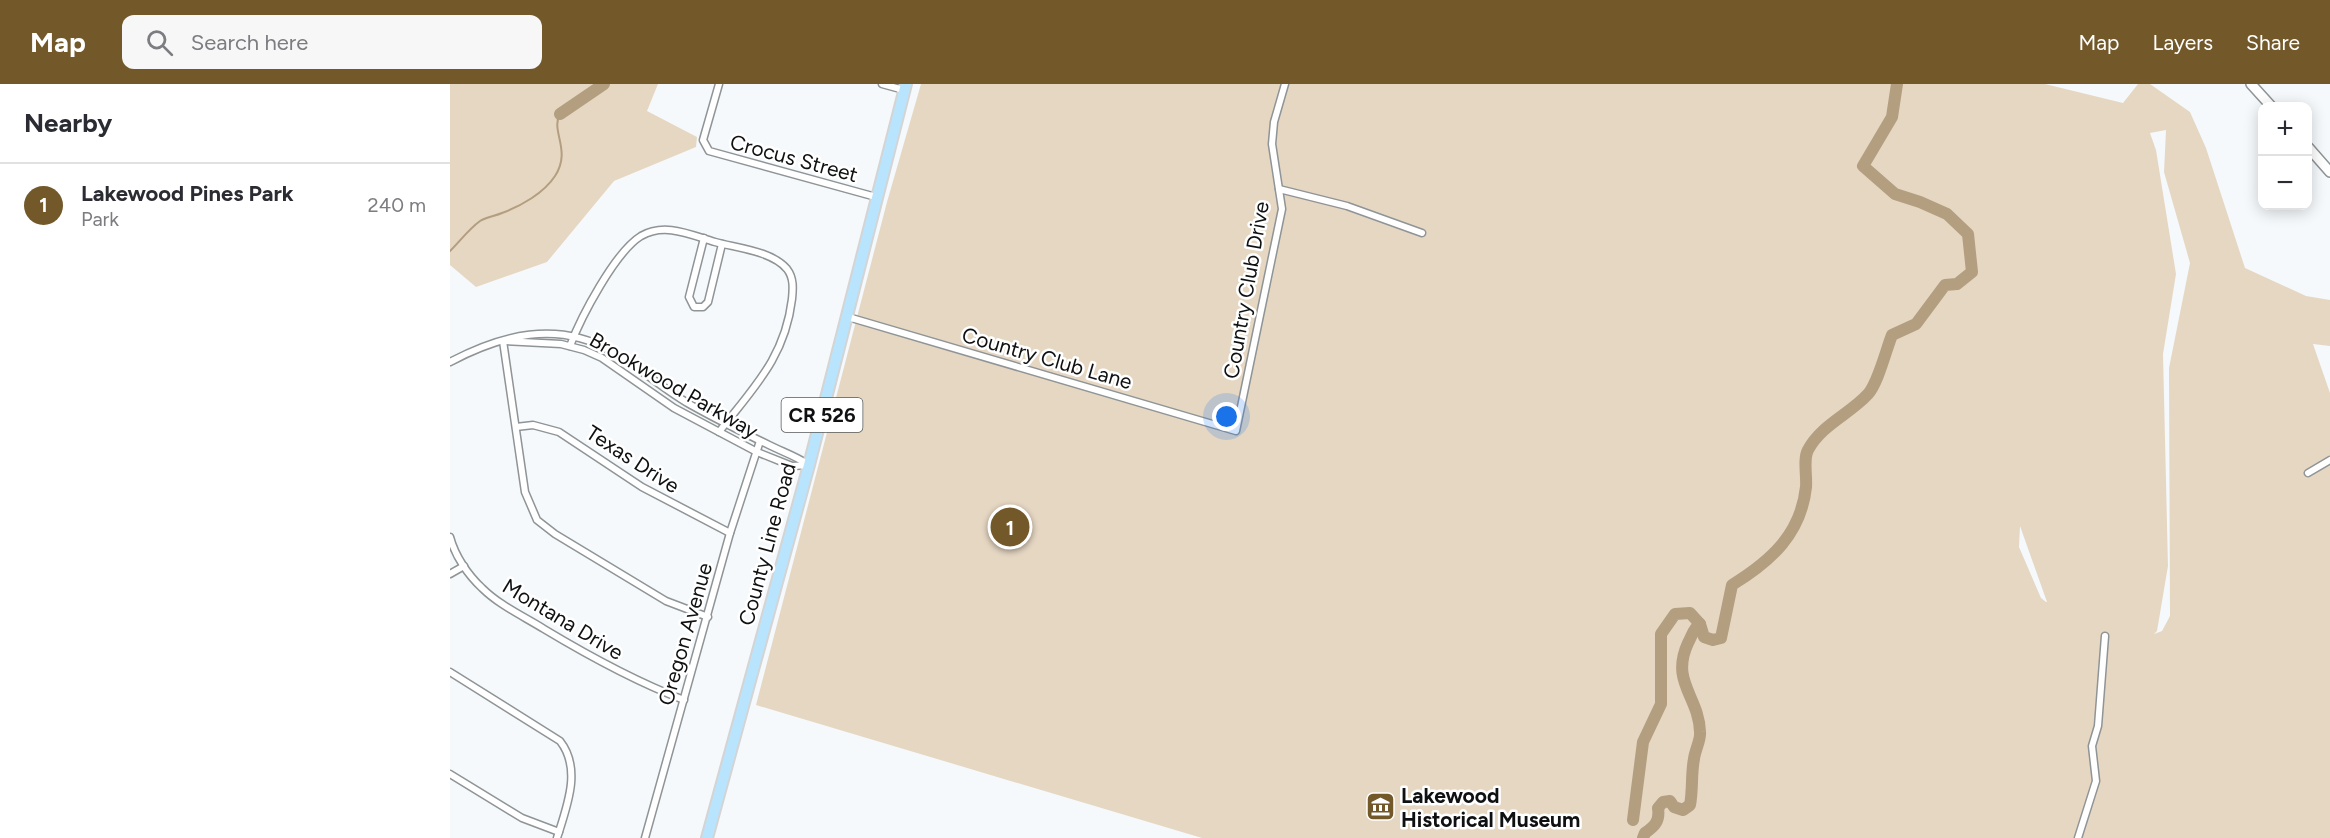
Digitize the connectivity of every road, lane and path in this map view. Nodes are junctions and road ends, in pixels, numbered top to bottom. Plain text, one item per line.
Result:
1 (719, 84) edge
2 (882, 84) edge
3 (1285, 84) edge
4 (2251, 84) edge
5 (905, 87) edge
6 (2267, 102) edge
7 (2312, 152) edge
8 (2330, 172) edge
9 (1279, 189) junction
10 (876, 198) junction
11 (1422, 233) dead end
12 (704, 238) junction
13 (722, 244) junction
14 (848, 317) junction
15 (573, 338) junction
16 (503, 341) junction
17 (570, 346) junction
18 (450, 362) edge
19 (726, 423) junction
20 (516, 427) junction
21 (1236, 431) joint
22 (719, 432) junction
23 (760, 441) junction
24 (757, 452) junction
25 (2330, 460) edge
26 (809, 465) junction
27 (2308, 473) dead end
28 (730, 533) junction
29 (450, 537) edge
30 (464, 566) junction
31 (450, 574) edge
32 (708, 617) junction
33 (2105, 636) dead end
34 (450, 672) edge
35 (684, 700) junction
36 (450, 774) edge
37 (558, 835) edge
38 (645, 838) edge
39 (707, 838) edge
40 (2078, 838) edge

1 - 10 street, Crocus Street
2 - 5 street
3 - 9 street, Country Club Drive
4 - 6 main road
5 - 10 main road, County Line Road / CR 526
7 - 8 main road
9 - 11 street
9 - 21 street, Country Club Drive
10 - 14 main road, County Line Road / CR 526
12 - 13 street
12 - 13 street
12 - 15 street
13 - 19 street
14 - 21 street, Country Club Lane
14 - 26 main road, County Line Road / CR 526
15 - 16 street, Brookwood Parkway
15 - 17 street
15 - 19 street, Brookwood Parkway
16 - 17 street, Brookwood Parkway
16 - 18 street, Brookwood Parkway
16 - 20 street
17 - 22 street, Brookwood Parkway
19 - 22 street
19 - 23 street, Brookwood Parkway
20 - 28 street, Texas Drive
20 - 32 street
22 - 24 street, Brookwood Parkway
23 - 24 street, Oregon Avenue
23 - 26 street, Brookwood Parkway
24 - 26 street, Brookwood Parkway
24 - 28 street, Oregon Avenue
25 - 27 street
26 - 39 main road, County Line Road / CR 526
28 - 32 street, Oregon Avenue
29 - 30 street, Montana Drive
30 - 31 street
30 - 35 street, Montana Drive
32 - 35 street, Oregon Avenue
33 - 40 street
34 - 37 street
35 - 38 street, Oregon Avenue
36 - 37 street

